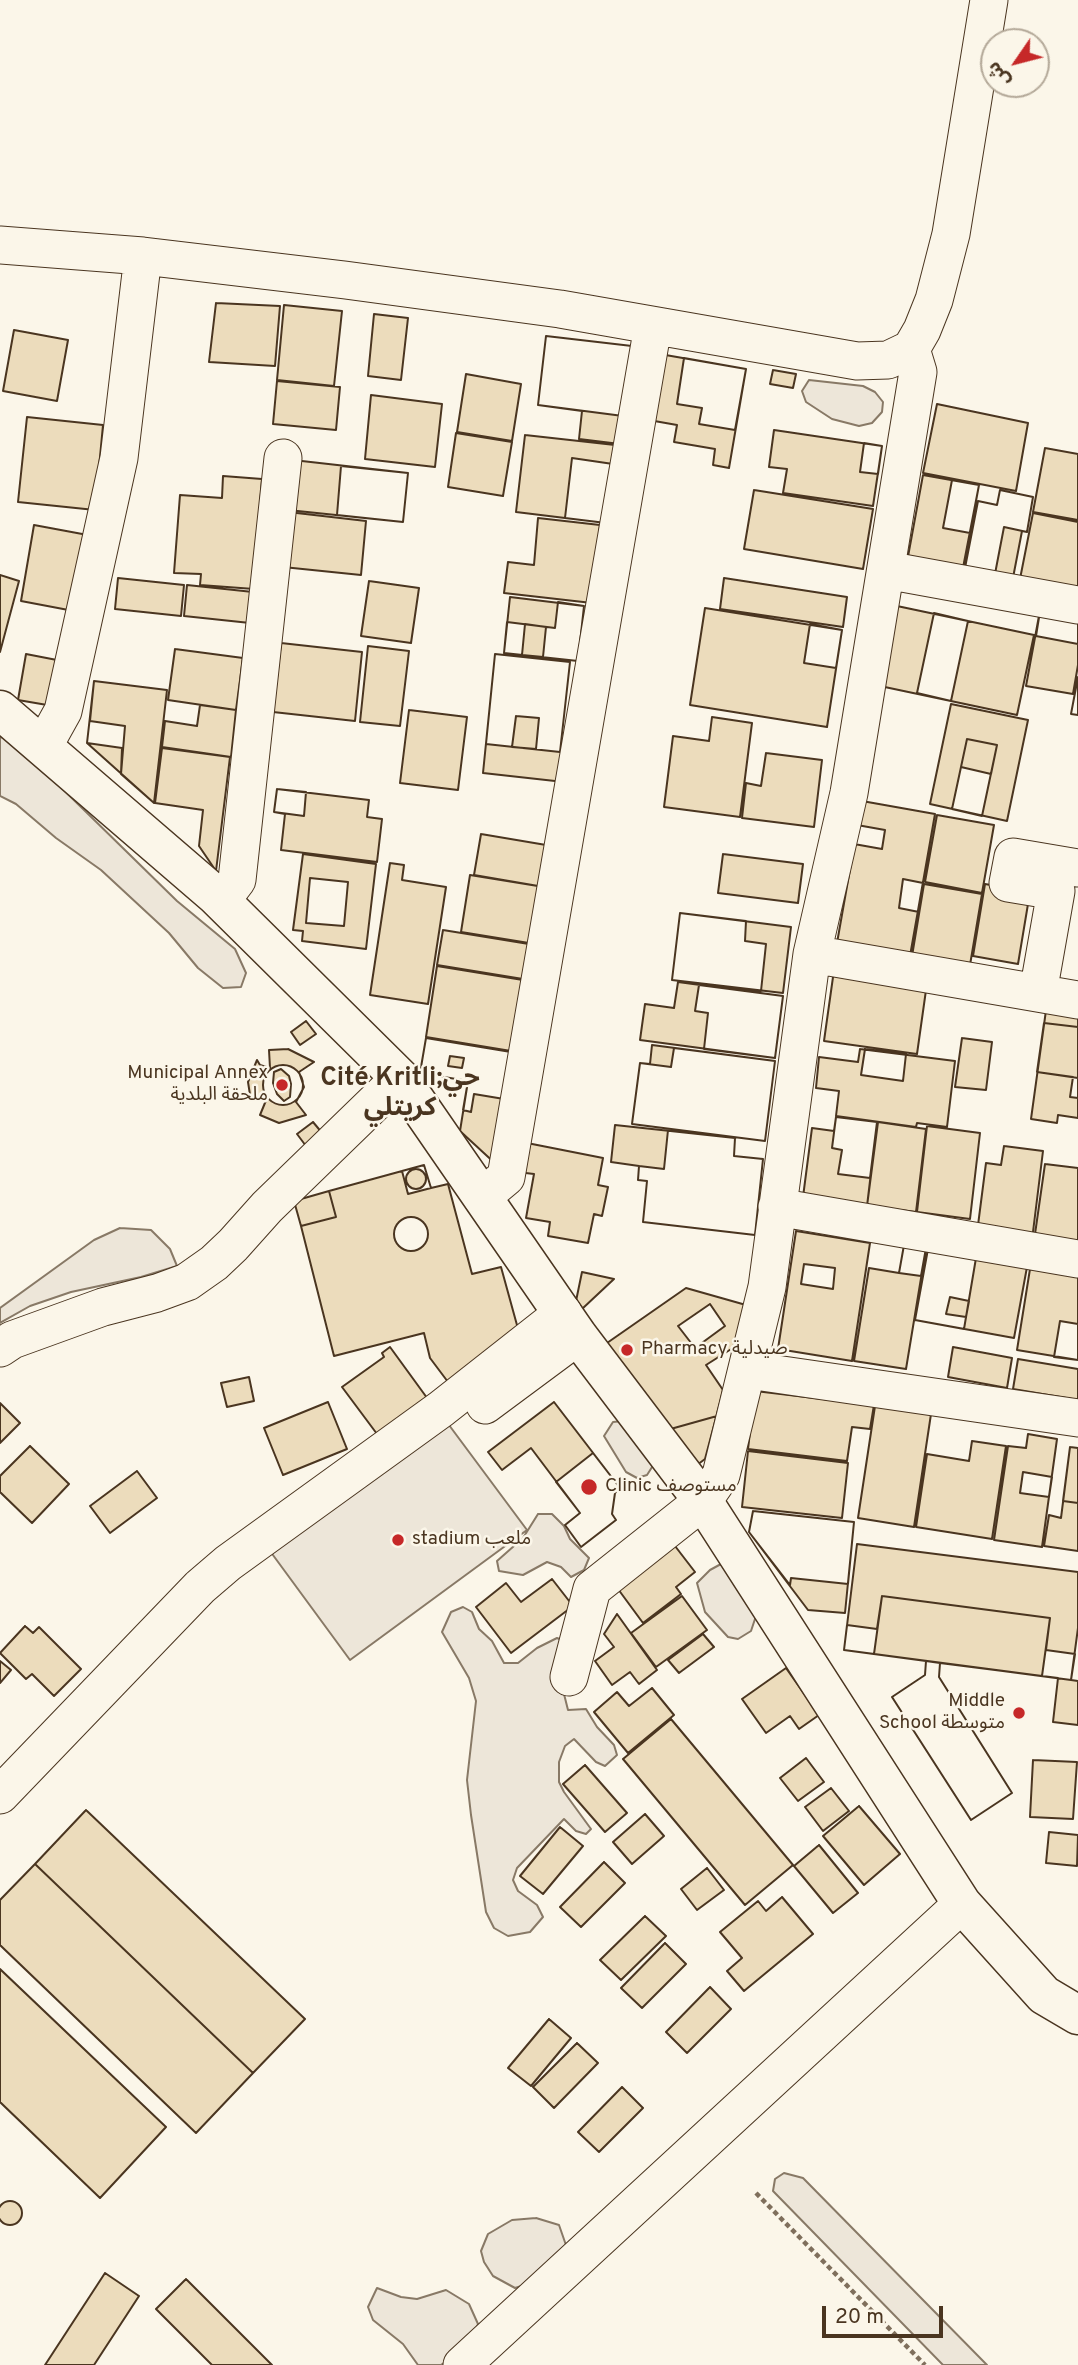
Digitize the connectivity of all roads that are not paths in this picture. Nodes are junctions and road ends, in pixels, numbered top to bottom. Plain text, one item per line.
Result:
1 (989, 0) edge
2 (0, 245) edge
3 (143, 256) junction
4 (653, 326) junction
5 (911, 349) junction
6 (283, 458) dead end
7 (886, 570) junction
8 (1078, 605) edge
9 (0, 710) edge
10 (43, 747) junction
11 (1078, 868) edge
12 (221, 901) junction
13 (812, 954) junction
14 (1038, 993) junction
15 (1078, 1000) edge
16 (400, 1078) junction
17 (482, 1198) junction
18 (778, 1207) junction
19 (1078, 1259) edge
20 (570, 1325) junction
21 (0, 1348) edge
22 (748, 1370) junction
23 (1078, 1418) edge
24 (703, 1501) junction
25 (569, 1677) dead end
26 (0, 1794) edge
27 (962, 1905) junction
28 (1078, 2015) edge
29 (462, 2365) edge

1 - 5 street
2 - 3 street
3 - 4 street
3 - 10 street
4 - 5 street
4 - 17 street
5 - 7 street
6 - 12 street
7 - 8 street
7 - 13 street
9 - 10 street
10 - 12 street
11 - 14 street
12 - 16 street
13 - 14 street
13 - 18 street
14 - 15 street
16 - 17 street
16 - 21 street
17 - 20 street
18 - 19 street
18 - 22 street
20 - 24 street
20 - 26 street
22 - 23 street
22 - 24 street
24 - 25 street
24 - 27 street
27 - 28 street
27 - 29 street

